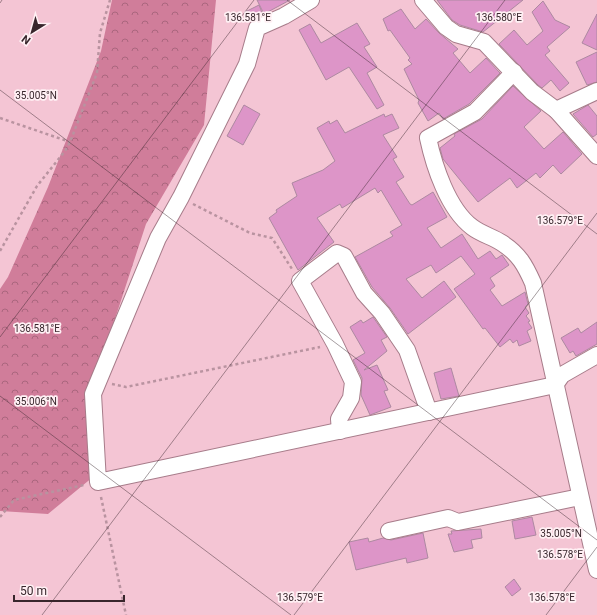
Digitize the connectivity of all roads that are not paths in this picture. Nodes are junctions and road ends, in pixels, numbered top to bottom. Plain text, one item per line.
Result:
1 (311, 0) edge
2 (423, 0) edge
3 (514, 72) junction
4 (597, 91) edge
5 (556, 110) junction
6 (597, 156) edge
7 (597, 355) edge
8 (555, 385) junction
9 (429, 412) junction
10 (340, 431) junction
11 (580, 496) junction
12 (388, 531) dead end
13 (597, 570) edge

1 - 10 street
2 - 3 street
3 - 5 street
3 - 8 street
4 - 5 street
5 - 6 street
7 - 8 street
8 - 9 street
8 - 11 street
9 - 10 street
9 - 10 street
11 - 12 street
11 - 13 street

